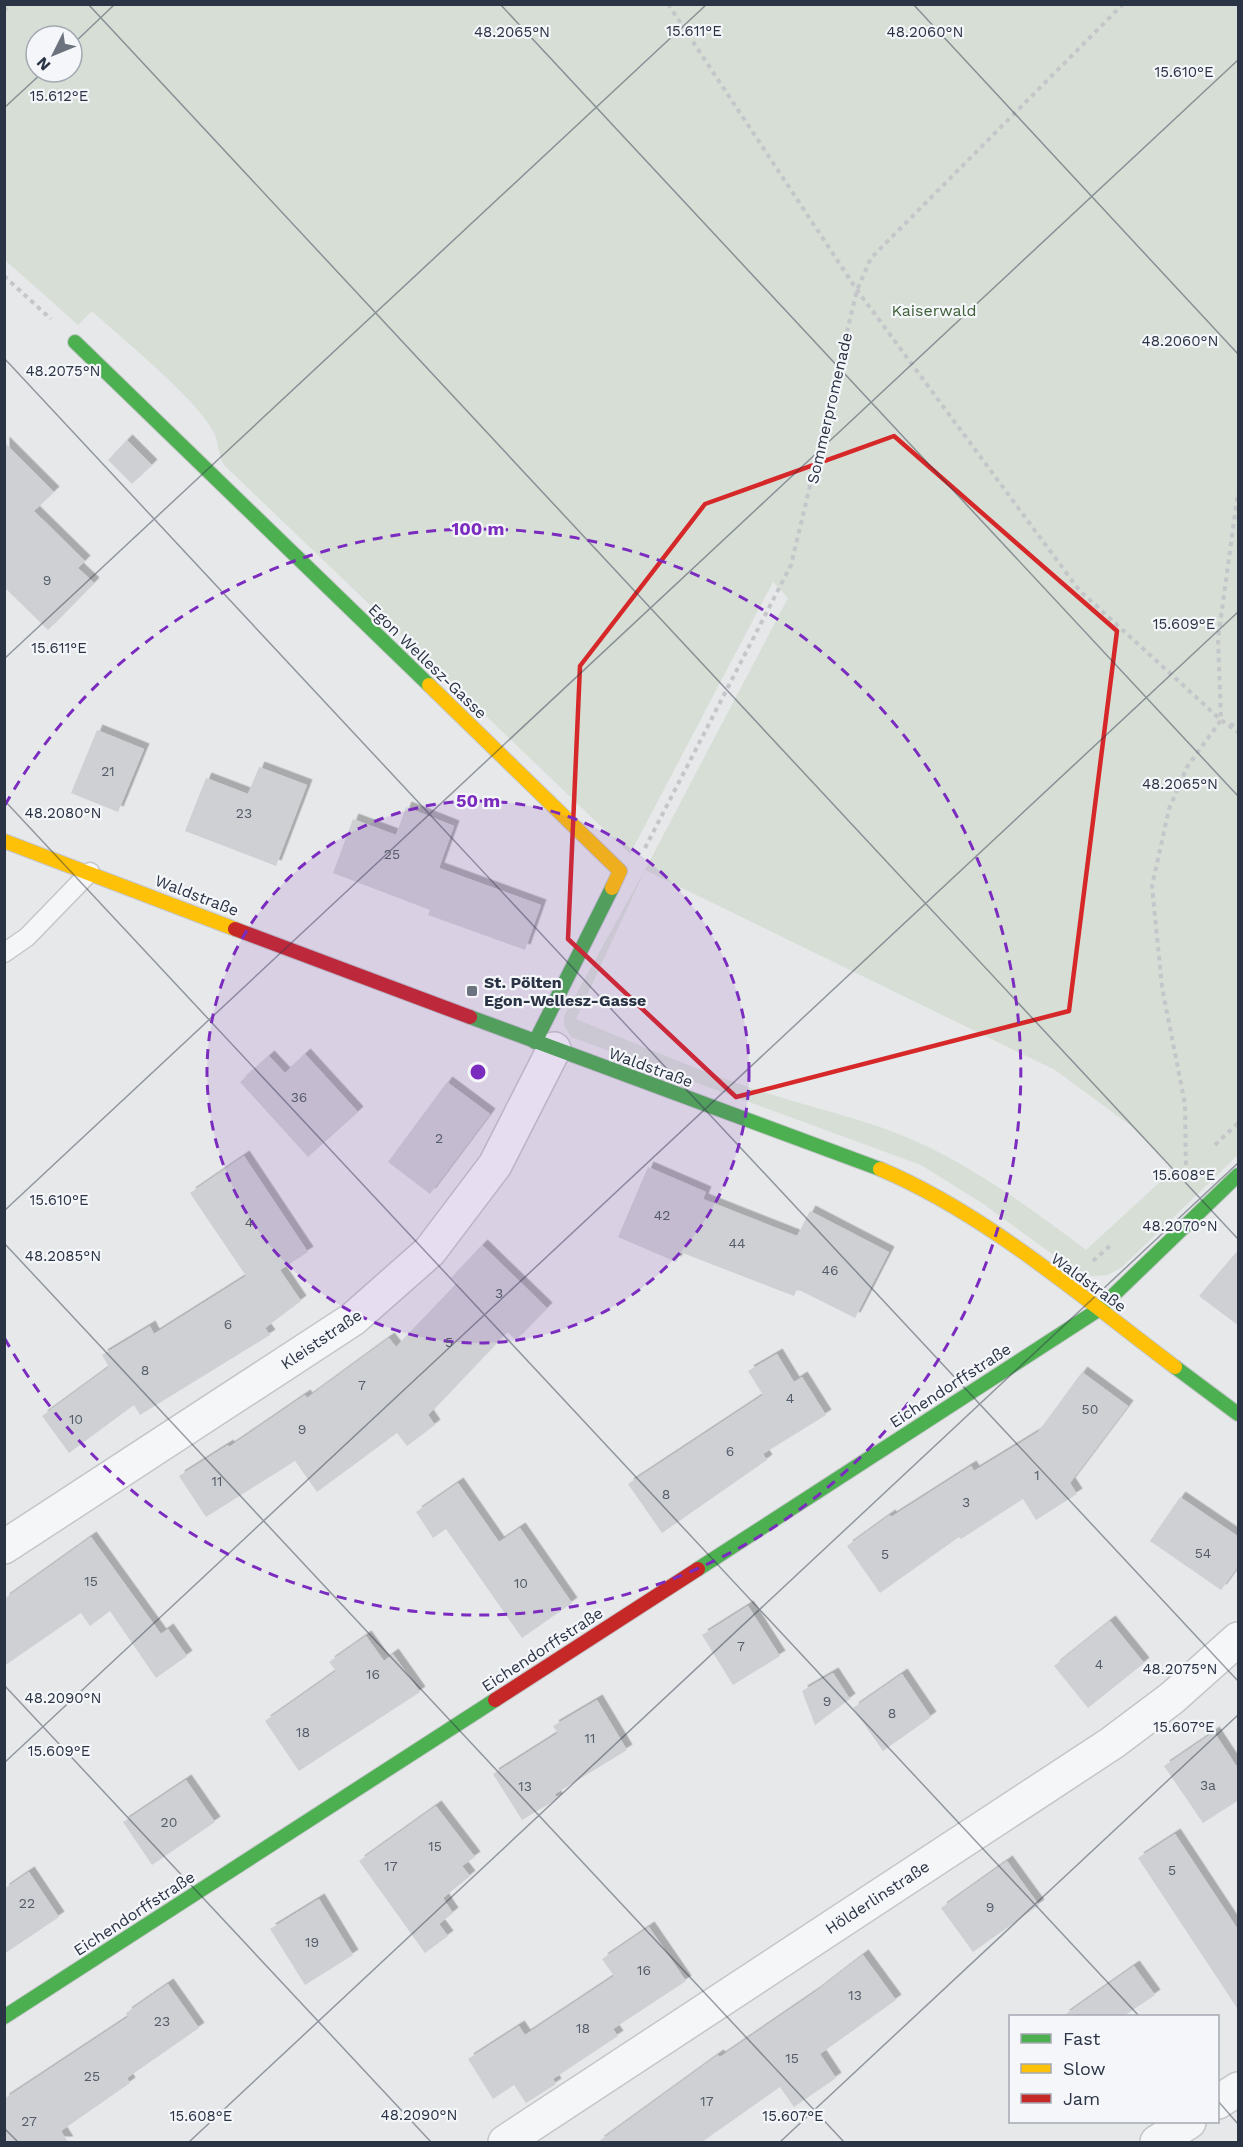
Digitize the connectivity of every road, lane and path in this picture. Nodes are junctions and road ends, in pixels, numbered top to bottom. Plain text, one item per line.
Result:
1 (9, 4) edge
2 (668, 4) edge
3 (1124, 4) edge
4 (4, 11) edge
5 (4, 276) edge
6 (857, 290) junction
7 (75, 342) joint
8 (1239, 492) edge
9 (1221, 720) junction
10 (1239, 727) edge
11 (1239, 732) edge
12 (4, 841) edge
13 (620, 871) junction
14 (90, 872) junction
15 (4, 953) edge
16 (544, 1045) junction
17 (1186, 1174) dead end
18 (1239, 1175) edge
19 (1098, 1310) junction
20 (1239, 1414) edge
21 (4, 1547) edge
22 (1239, 1639) edge
23 (4, 2017) edge
24 (1239, 2089) edge
25 (1219, 2101) edge
26 (1186, 2123) edge
27 (505, 2142) edge
28 (1157, 2142) edge

1 - 4 path
2 - 6 path
3 - 6 path, Sommerpromenade
5 - 7 path
6 - 9 path
6 - 13 path, Sommerpromenade
7 - 13 street, Egon Wellesz-Gasse
8 - 9 path
9 - 10 path
9 - 11 path
9 - 17 path
12 - 14 street, Waldstraße
13 - 16 street
14 - 15 lane
14 - 16 street, Waldstraße
16 - 19 street, Waldstraße
16 - 21 street, Kleiststraße
18 - 19 street, Eichendorffstraße
19 - 20 street, Waldstraße
19 - 23 street, Eichendorffstraße
22 - 27 street, Hölderlinstraße
24 - 25 street
26 - 28 street

